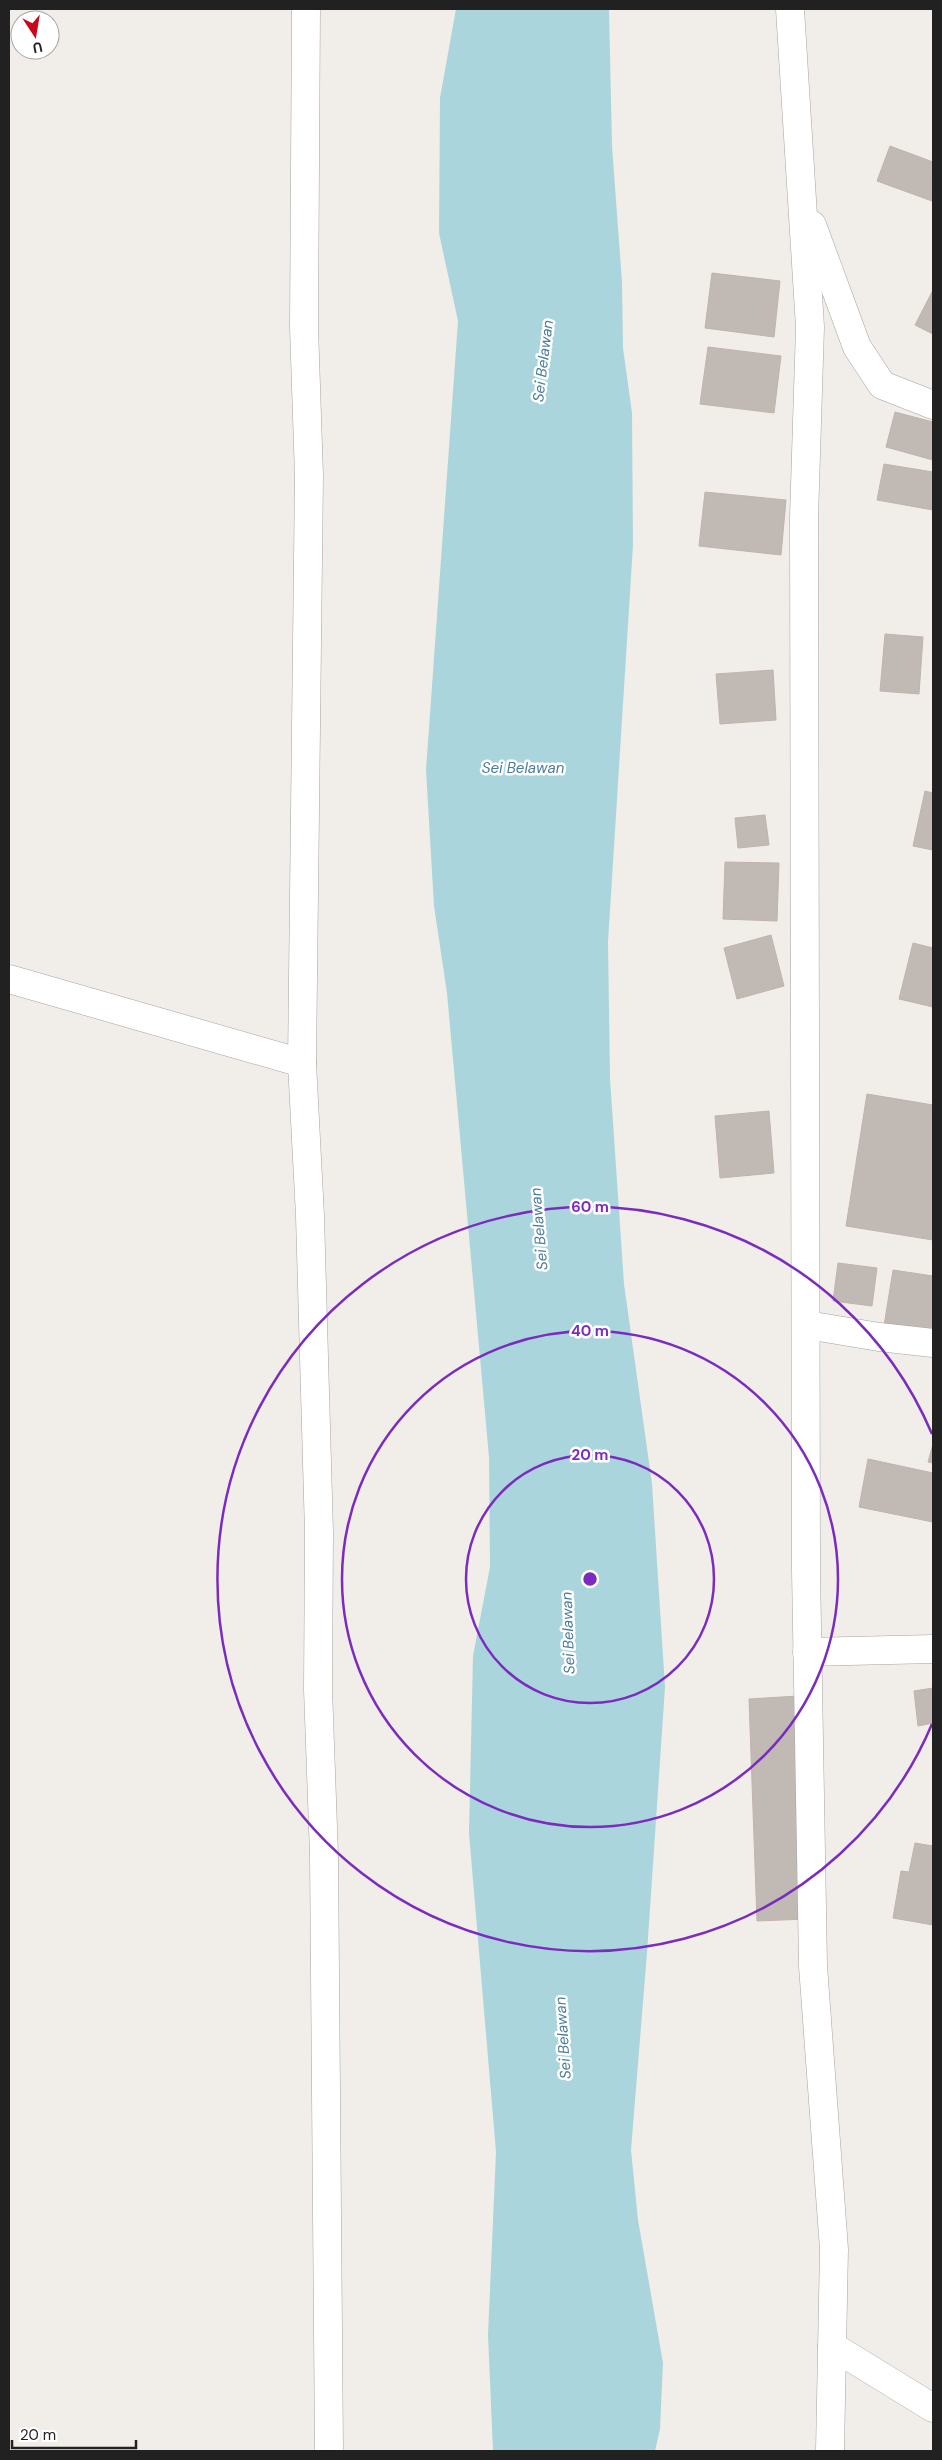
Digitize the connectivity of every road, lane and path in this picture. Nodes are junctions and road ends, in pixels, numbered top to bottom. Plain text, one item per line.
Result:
1 (306, 9) edge
2 (790, 9) edge
3 (801, 192) junction
4 (933, 406) edge
5 (9, 979) edge
6 (302, 1063) junction
7 (806, 1326) junction
8 (933, 1343) edge
9 (933, 1649) edge
10 (807, 1652) junction
11 (832, 2346) junction
12 (933, 2408) edge
13 (329, 2451) edge
14 (830, 2451) edge

1 - 6 street
2 - 3 street
3 - 4 street
3 - 7 street
5 - 6 street
6 - 13 street
7 - 8 street
7 - 10 street
9 - 10 street
10 - 11 street
11 - 12 street
11 - 14 street

